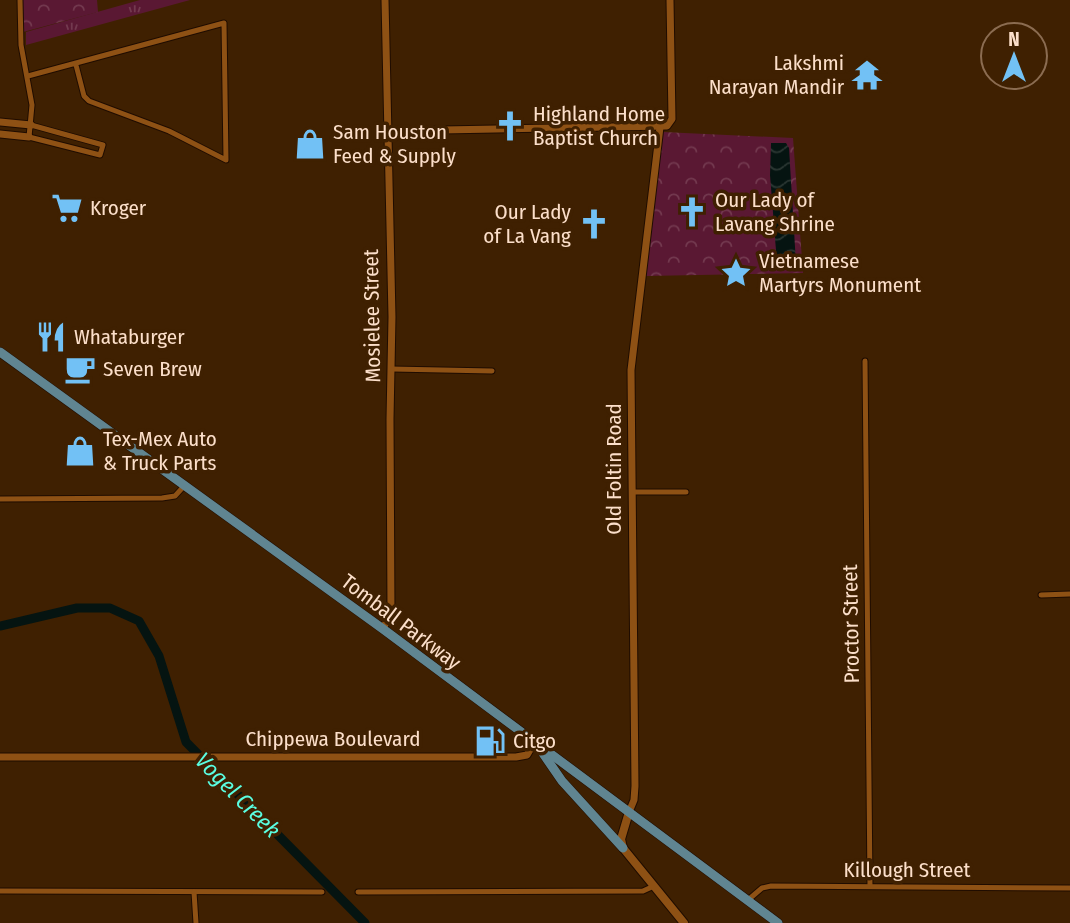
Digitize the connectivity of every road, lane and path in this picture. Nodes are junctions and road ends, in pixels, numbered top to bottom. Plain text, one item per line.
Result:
1 (20, 0) edge
2 (385, 0) edge
3 (670, 0) edge
4 (76, 65) junction
5 (28, 76) junction
6 (0, 122) edge
7 (30, 125) junction
8 (660, 127) junction
9 (387, 131) junction
10 (0, 134) edge
11 (29, 137) junction
12 (0, 352) edge
13 (864, 361) dead end
14 (392, 369) junction
15 (492, 371) dead end
16 (184, 485) junction
17 (632, 492) junction
18 (685, 492) dead end
19 (0, 499) edge
20 (1041, 594) dead end
21 (1070, 594) edge
22 (383, 629) junction
23 (536, 744) junction
24 (0, 757) edge
25 (629, 812) junction
26 (623, 848) junction
27 (654, 886) junction
28 (870, 886) junction
29 (1070, 888) edge
30 (0, 891) edge
31 (194, 892) junction
32 (322, 892) dead end
33 (358, 892) dead end
34 (748, 900) junction
35 (196, 923) edge
36 (684, 923) edge
37 (778, 923) edge

1 - 5 street
2 - 9 street, Mosielee Street
3 - 8 street, Old Foltin Road
4 - 4 street
4 - 5 street
5 - 7 street
6 - 7 street
7 - 11 street
7 - 11 street
8 - 9 street
8 - 17 street, Old Foltin Road
9 - 14 street, Mosielee Street
10 - 11 street
12 - 16 main road, Tomball Parkway
13 - 28 street, Proctor Street
14 - 15 street
14 - 22 street, Mosielee Street
16 - 19 street
16 - 22 main road, Tomball Parkway
17 - 18 street
17 - 25 street, Old Foltin Road
20 - 21 street
22 - 23 main road, Tomball Parkway
23 - 24 street, Chippewa Boulevard
23 - 25 main road, Tomball Parkway
23 - 26 main road
25 - 26 main road
25 - 34 main road, Tomball Parkway
26 - 27 main road
27 - 33 street
27 - 36 main road
28 - 29 street, Killough Street
28 - 34 street, Killough Street
30 - 31 street
31 - 32 street
31 - 35 street
34 - 37 main road, Tomball Parkway

